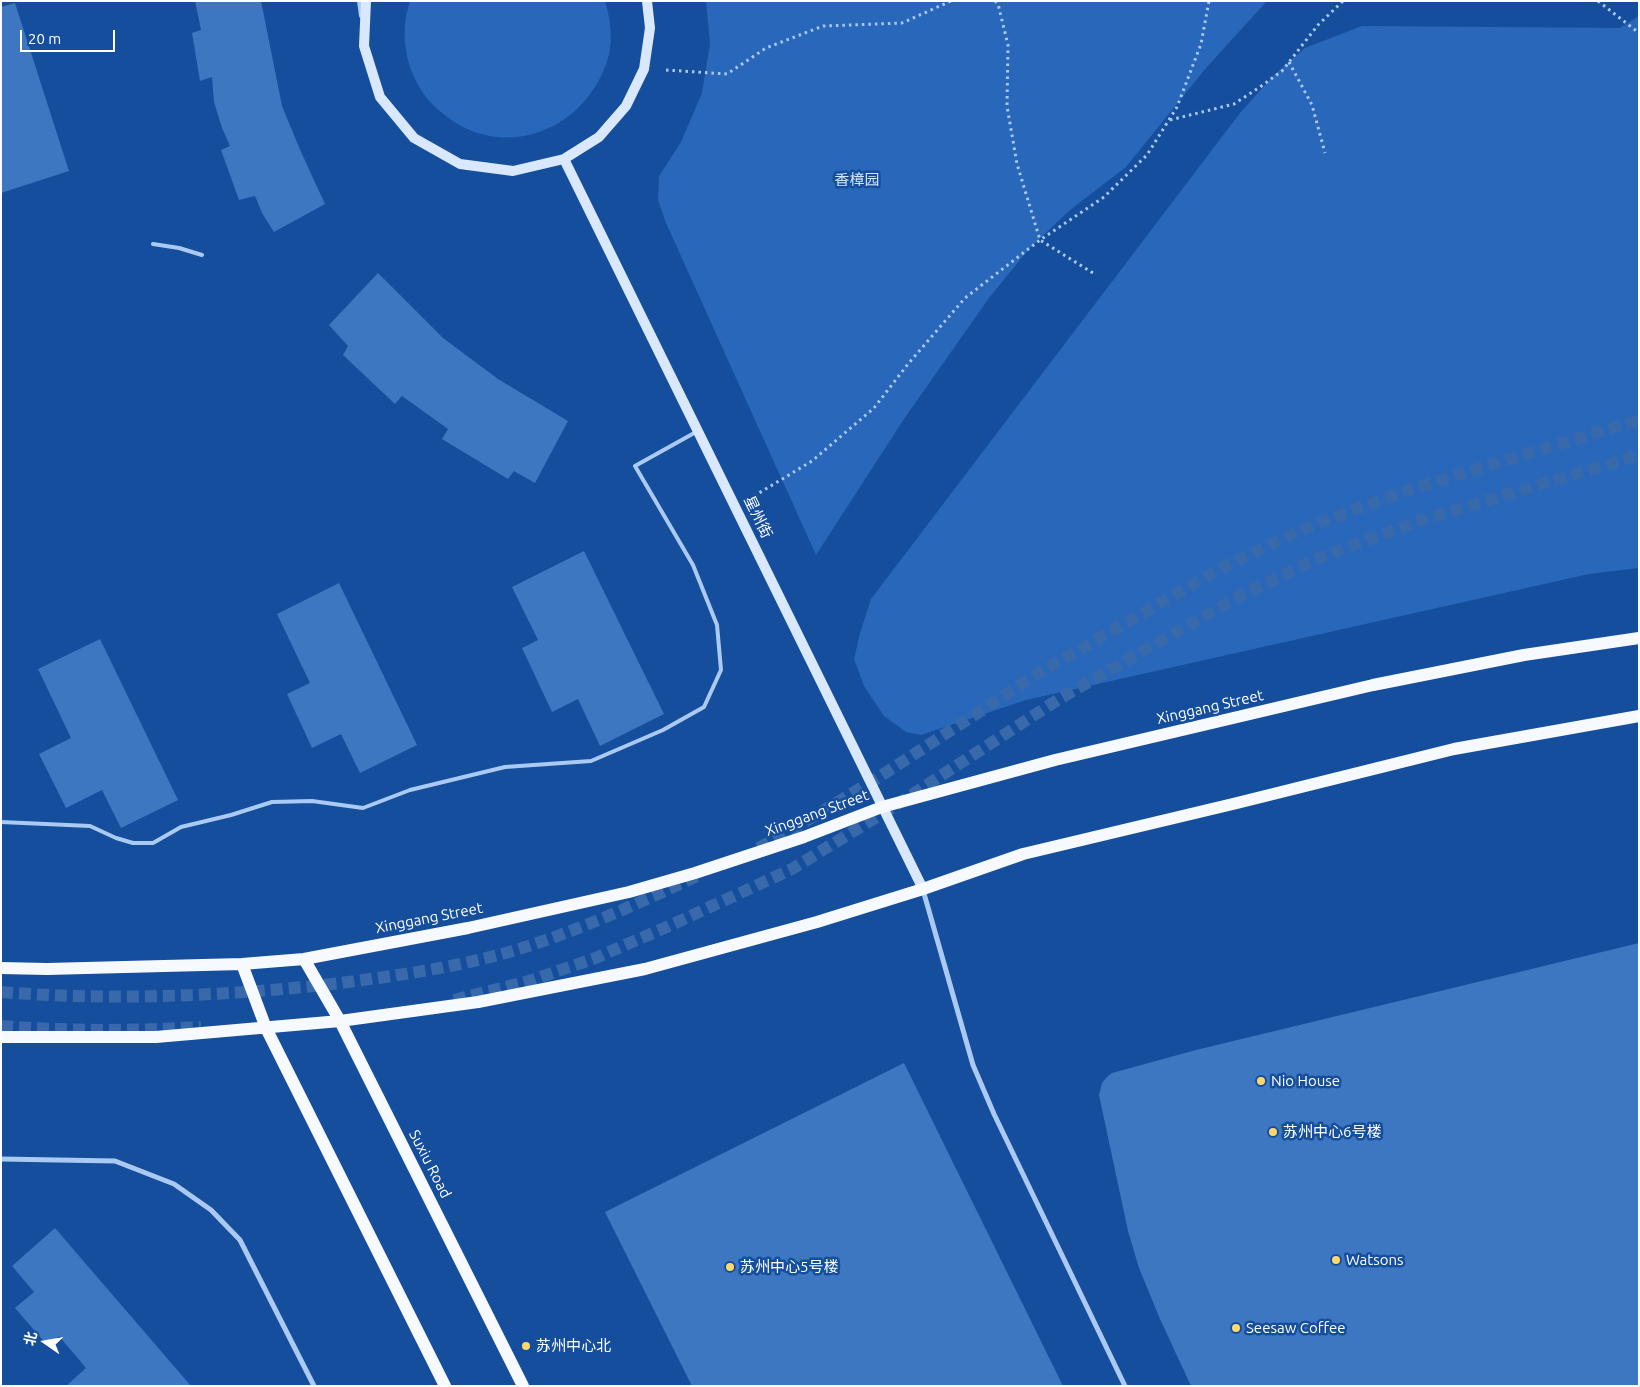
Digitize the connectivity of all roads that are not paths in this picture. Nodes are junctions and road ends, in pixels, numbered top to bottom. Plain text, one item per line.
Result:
1 (359, 1) edge
2 (366, 1) edge
3 (647, 1) edge
4 (364, 46) junction
5 (564, 159) junction
6 (153, 244) dead end
7 (202, 255) dead end
8 (698, 431) junction
9 (1639, 638) edge
10 (1639, 716) edge
11 (882, 806) junction
12 (1, 822) edge
13 (923, 889) junction
14 (304, 959) junction
15 (242, 964) junction
16 (1, 968) edge
17 (340, 1021) junction
18 (266, 1028) junction
19 (1, 1037) edge
20 (1, 1159) edge
21 (314, 1386) edge
22 (445, 1386) edge
23 (523, 1386) edge
24 (1125, 1386) edge

1 - 4 lane
2 - 4 street
3 - 5 street
4 - 5 street
5 - 8 street, 星州街
6 - 7 lane
8 - 11 street, 星州街
8 - 12 lane
9 - 11 main road, Xinggang Street
10 - 13 main road
11 - 13 street, 星州街
11 - 14 main road, Xinggang Street
13 - 17 main road
13 - 24 street
14 - 15 main road, Xinggang Street
14 - 17 main road, Suxiu Road
15 - 16 main road, Xinggang Street
15 - 18 main road
17 - 18 main road
17 - 23 main road, Suxiu Road
18 - 19 main road
18 - 22 main road
20 - 21 street

